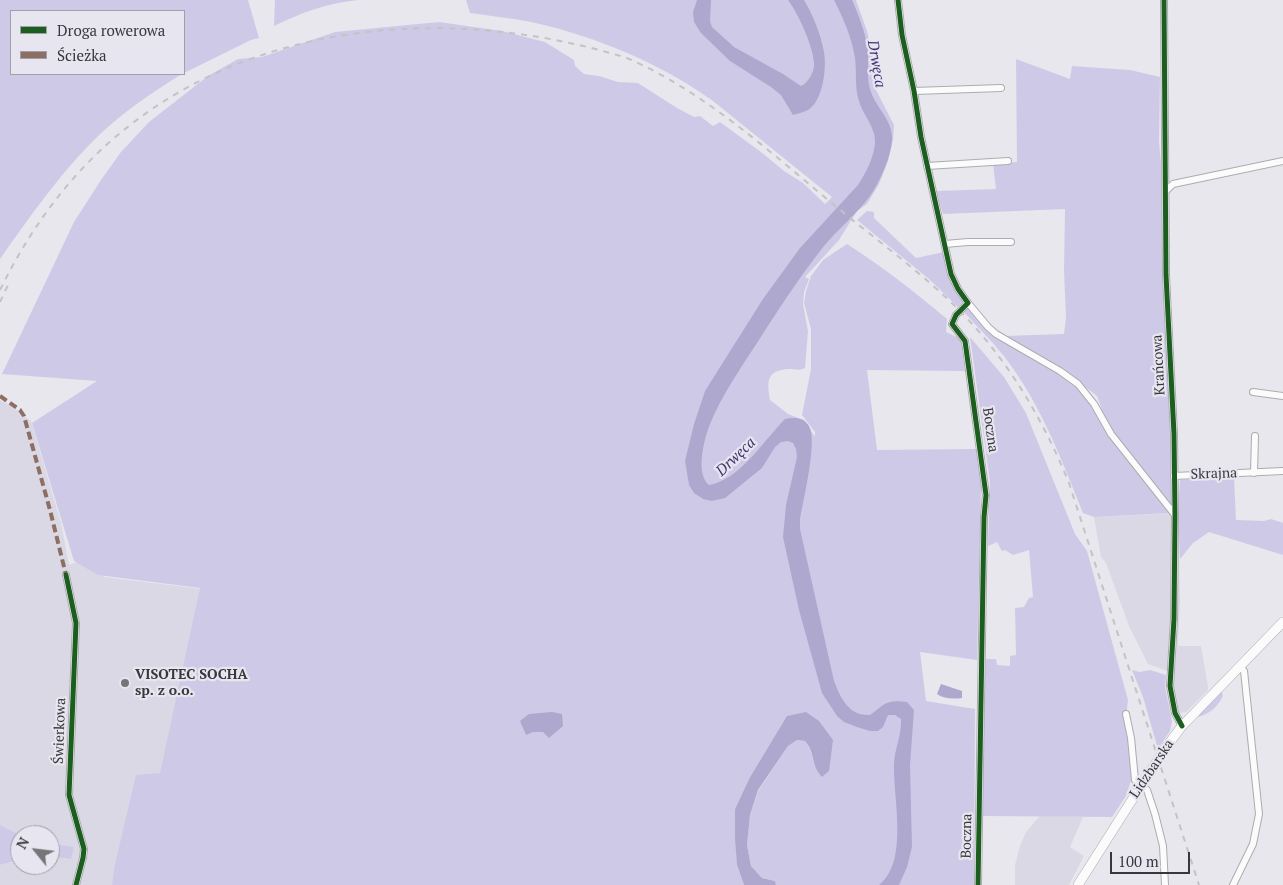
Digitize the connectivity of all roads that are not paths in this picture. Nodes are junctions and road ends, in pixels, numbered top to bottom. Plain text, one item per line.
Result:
1 (898, 0) edge
2 (1164, 0) edge
3 (1001, 88) dead end
4 (914, 91) junction
5 (1008, 161) dead end
6 (1283, 161) edge
7 (927, 166) junction
8 (1166, 191) junction
9 (1011, 242) dead end
10 (945, 244) junction
11 (968, 303) junction
12 (1253, 392) dead end
13 (1283, 396) edge
14 (1255, 436) dead end
15 (1283, 471) edge
16 (1254, 473) junction
17 (1174, 476) junction
18 (1175, 515) junction
19 (66, 575) dead end
20 (1283, 622) edge
21 (1240, 666) junction
22 (1126, 714) dead end
23 (1182, 726) junction
24 (1143, 783) junction
25 (76, 885) edge
26 (978, 885) edge
27 (1078, 885) edge
28 (1165, 885) edge
29 (1233, 885) edge

1 - 4 street
2 - 8 street, Krańcowa
3 - 4 street
4 - 7 street
5 - 7 street
6 - 8 street
7 - 10 street
8 - 17 street, Krańcowa
9 - 10 street
10 - 11 street
11 - 18 street
11 - 26 street, Boczna
12 - 13 street
14 - 16 street, Skrajna
15 - 16 street, Skrajna
16 - 17 street, Skrajna
17 - 18 street, Krańcowa
18 - 23 street, Krańcowa
19 - 25 street, Świerkowa
20 - 21 main road, Lidzbarska
21 - 23 main road, Lidzbarska
21 - 29 street
22 - 24 street
23 - 24 main road, Lidzbarska, bridge
24 - 27 main road, Lidzbarska
24 - 28 street

